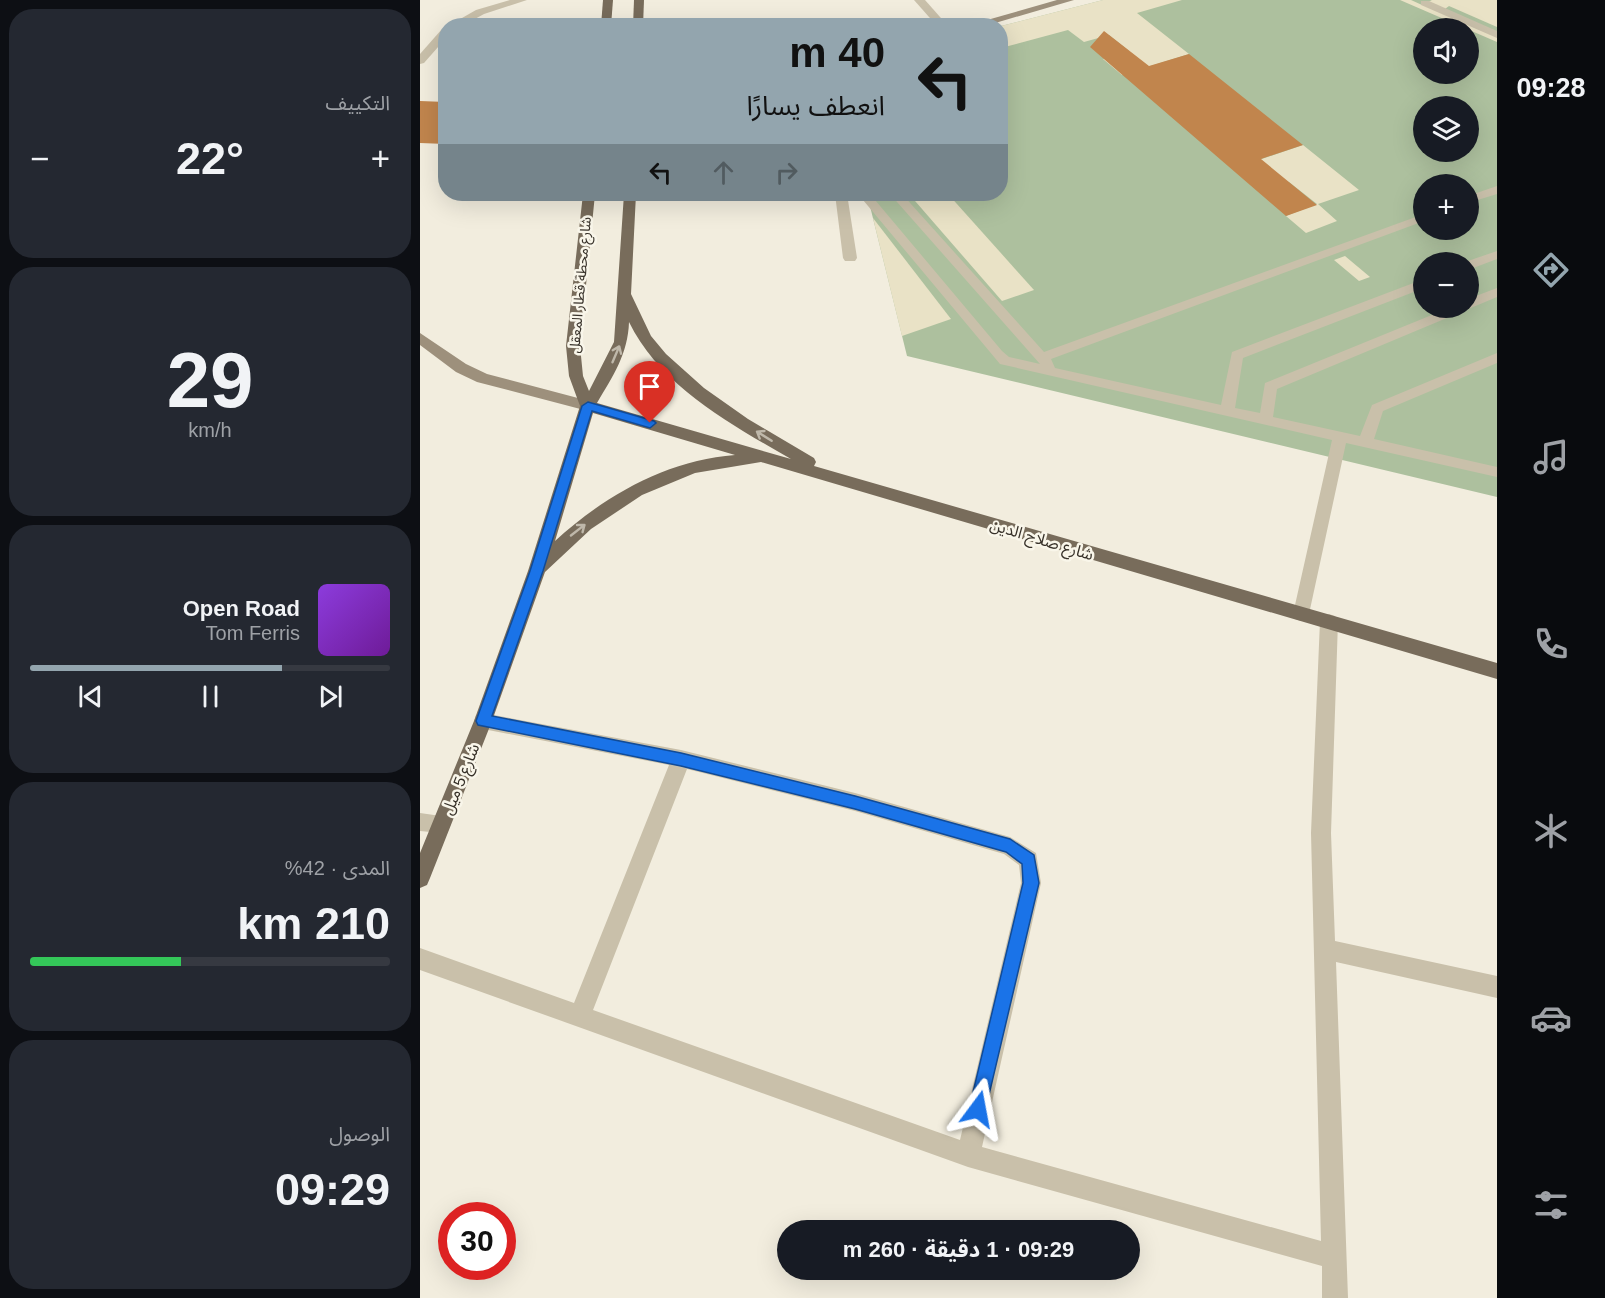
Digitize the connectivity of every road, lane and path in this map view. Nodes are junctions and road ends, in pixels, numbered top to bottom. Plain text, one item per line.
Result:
1 (522, 0) edge
2 (609, 0) edge
3 (639, 0) edge
4 (919, 0) edge
5 (1069, 0) edge
6 (1423, 1) edge
7 (468, 18) edge
8 (607, 18) edge
9 (638, 18) edge
10 (936, 18) edge
11 (1001, 18) edge
12 (1497, 35) edge
13 (438, 40) edge
14 (420, 61) edge
15 (1497, 190) edge
16 (1479, 196) edge
17 (588, 201) edge
18 (630, 201) edge
19 (842, 201) edge
20 (870, 201) edge
21 (902, 201) edge
22 (1413, 221) edge
23 (1497, 255) edge
24 (850, 258) dead end
25 (1479, 262) edge
26 (1413, 287) edge
27 (1497, 292) edge
28 (624, 293) junction
29 (1479, 299) edge
30 (1436, 318) edge
31 (420, 338) edge
32 (1041, 357) junction
33 (1497, 358) edge
34 (1055, 373) junction
35 (588, 406) junction
36 (1227, 411) junction
37 (1266, 420) junction
38 (1340, 437) junction
39 (1365, 443) junction
40 (774, 459) junction
41 (1497, 472) edge
42 (833, 476) junction
43 (537, 571) junction
44 (1301, 614) junction
45 (1329, 621) junction
46 (1497, 671) edge
47 (483, 721) junction
48 (681, 759) junction
49 (420, 822) edge
50 (441, 824) junction
51 (420, 878) edge
52 (1325, 949) junction
53 (420, 959) edge
54 (1497, 987) edge
55 (580, 1016) junction
56 (968, 1155) junction
57 (1335, 1257) junction
58 (1335, 1298) edge

1 - 7 street
2 - 8 main road
3 - 9 main road
4 - 10 street
5 - 11 street
6 - 12 street
13 - 14 street
15 - 16 lane
17 - 35 main road, شارع محطة قطار المعقل
18 - 28 main road
19 - 24 street
20 - 34 lane
21 - 32 lane
22 - 32 lane
23 - 25 lane
26 - 36 lane
27 - 29 lane
35 -> 28 main road
42 -> 28 main road
30 - 37 lane
31 - 35 street
32 - 34 lane
33 - 39 lane
34 - 36 lane
35 - 40 main road, شارع صلاح الدين
35 - 43 main road, شارع 5 ميل
36 - 37 lane
37 - 38 lane
38 - 39 lane
38 - 44 lane
39 - 41 lane
40 - 42 main road, شارع صلاح الدين
43 -> 40 main road
42 - 44 main road, شارع صلاح الدين
43 - 47 main road, شارع 5 ميل
44 - 45 main road, شارع صلاح الدين
45 - 46 main road, شارع صلاح الدين
45 - 52 street
47 - 48 street
47 - 50 main road, شارع 5 ميل
48 - 55 street
48 - 56 street
49 - 50 street
50 - 51 main road, شارع 5 ميل
52 - 54 street
52 - 57 street
53 - 55 street
55 - 56 street
56 - 57 street
57 - 58 street

